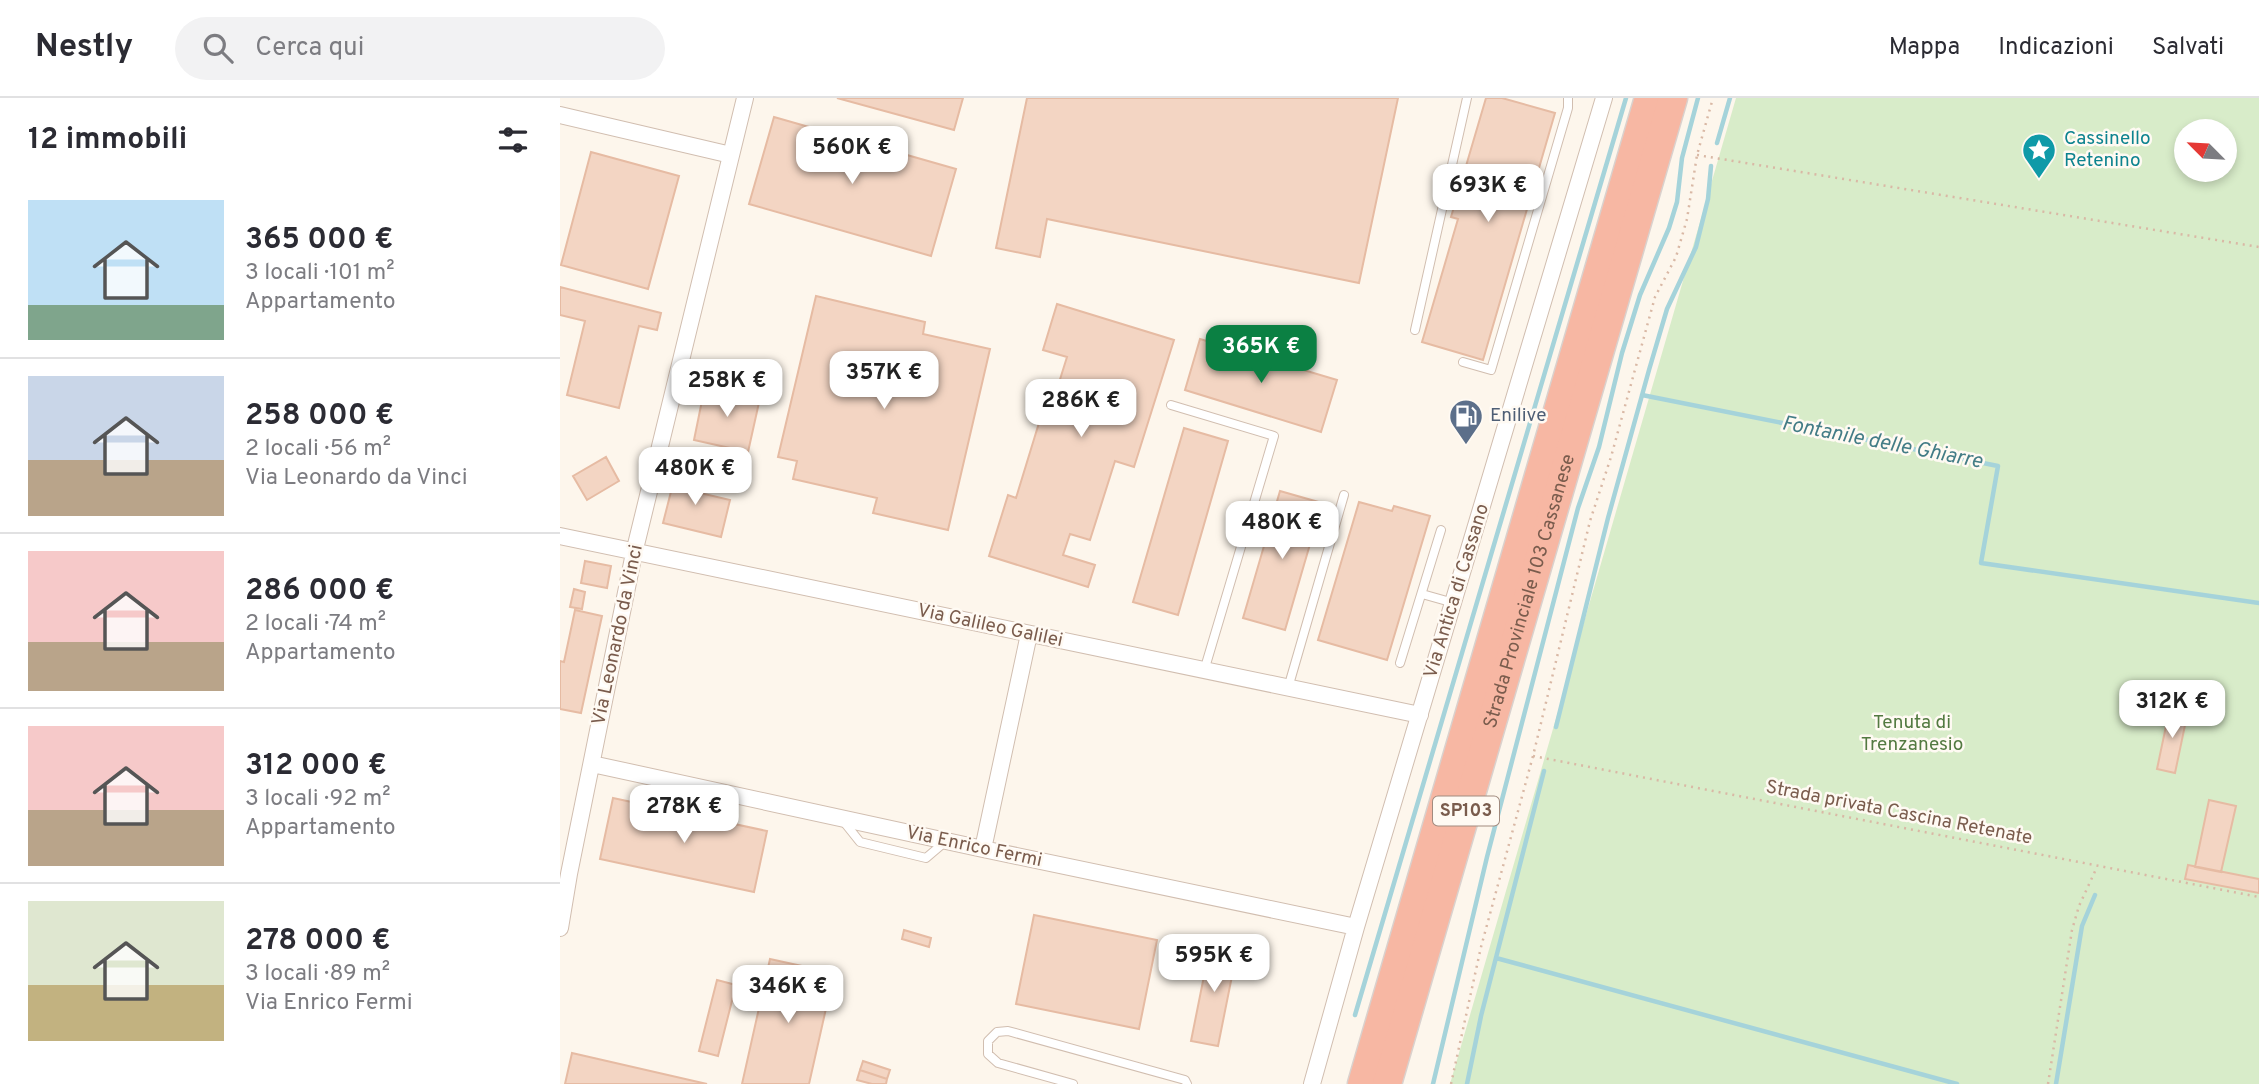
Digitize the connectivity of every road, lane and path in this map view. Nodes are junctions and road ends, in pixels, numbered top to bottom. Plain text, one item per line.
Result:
1 (746, 98) edge
2 (1467, 98) edge
3 (1568, 98) edge
4 (1604, 98) edge
5 (1648, 98) edge
6 (1673, 98) edge
7 (1713, 98) edge
8 (560, 115) edge
9 (731, 155) junction
10 (1697, 155) junction
11 (2259, 247) edge
12 (1415, 330) dead end
13 (1463, 362) dead end
14 (1171, 405) dead end
15 (1344, 495) dead end
16 (1441, 530) dead end
17 (560, 536) edge
18 (1544, 539) junction
19 (634, 553) junction
20 (1511, 571) junction
21 (1422, 594) junction
22 (1454, 603) junction
23 (1029, 634) junction
24 (1400, 663) dead end
25 (1204, 671) junction
26 (1288, 688) junction
27 (1420, 715) junction
28 (1533, 756) junction
29 (592, 764) junction
30 (983, 849) junction
31 (2098, 866) junction
32 (2259, 897) edge
33 (1356, 927) junction
34 (560, 929) edge
35 (1073, 1084) edge
36 (1187, 1084) edge
37 (1312, 1084) edge
38 (1343, 1084) edge
39 (1362, 1084) edge
40 (1387, 1084) edge
41 (1407, 1084) edge
42 (1451, 1084) edge
43 (2048, 1084) edge

1 - 9 street, Via Leonardo da Vinci
2 - 12 lane
3 - 13 lane
4 - 22 street, Via Antica di Cassano
5 - 20 highway, Strada Provinciale 103 Cassanese / SP103
6 - 18 highway, Strada Provinciale 103 Cassanese / SP103
7 - 10 path
8 - 9 street
9 - 19 street, Via Leonardo da Vinci
10 - 11 path
10 - 28 path
14 - 25 lane
15 - 26 lane
16 - 21 lane
17 - 19 street, Via Galileo Galilei
18 - 40 highway, Strada Provinciale 103 Cassanese / SP103
18 - 41 highway, SP103
19 - 23 street, Via Galileo Galilei
19 - 29 street, Via Leonardo da Vinci
20 - 38 highway, SP103
20 - 39 highway, Strada Provinciale 103 Cassanese / SP103
21 - 22 lane
21 - 24 lane
22 - 27 street, Via Antica di Cassano
23 - 25 street, Via Galileo Galilei
23 - 30 street
25 - 26 street, Via Galileo Galilei
26 - 27 street, Via Galileo Galilei
27 - 33 street, Via Antica di Cassano
28 - 31 path, Strada privata Cascina Retenate
28 - 42 path
29 - 30 street, Via Enrico Fermi
29 - 34 street, Via Leonardo da Vinci
30 - 33 street, Via Enrico Fermi
31 - 32 path, Strada privata Cascina Retenate
31 - 43 path
33 - 37 street, Via Antica di Cassano
35 - 36 lane

